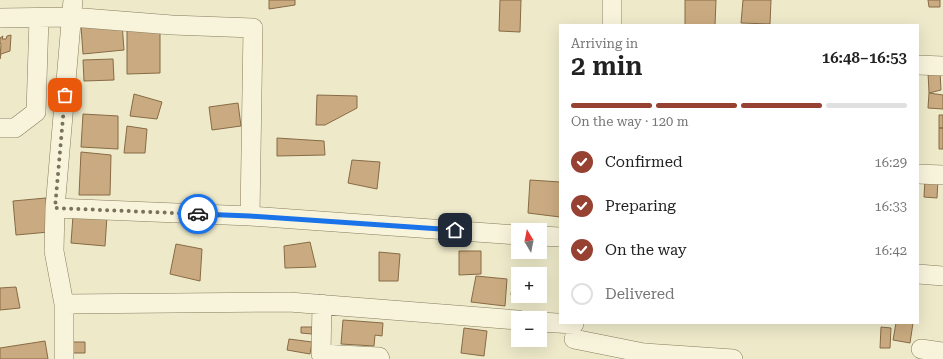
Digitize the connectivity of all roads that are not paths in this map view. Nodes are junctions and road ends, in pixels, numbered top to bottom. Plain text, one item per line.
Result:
1 (612, 0) edge
2 (72, 9) edge
3 (0, 18) edge
4 (39, 18) junction
5 (612, 24) edge
6 (919, 65) edge
7 (943, 66) edge
8 (0, 128) edge
9 (919, 174) edge
10 (943, 175) edge
11 (55, 208) junction
12 (250, 216) junction
13 (511, 234) edge
14 (547, 236) edge
15 (559, 237) edge
16 (919, 274) edge
17 (943, 276) edge
18 (64, 304) junction
19 (322, 304) junction
20 (511, 319) edge
21 (547, 324) edge
22 (921, 350) dead end
23 (943, 352) edge
24 (644, 356) edge
25 (64, 359) edge
26 (380, 359) edge
27 (733, 359) edge

1 - 5 street
2 - 4 street
2 - 11 street
2 - 12 street
3 - 4 street
4 - 8 street
6 - 7 street
9 - 10 street
11 - 12 street
11 - 18 street
12 - 13 street
14 - 15 street
16 - 17 street
18 - 19 street
18 - 25 street
19 - 20 street
19 - 26 street
21 - 24 street
22 - 23 street
24 - 27 street

